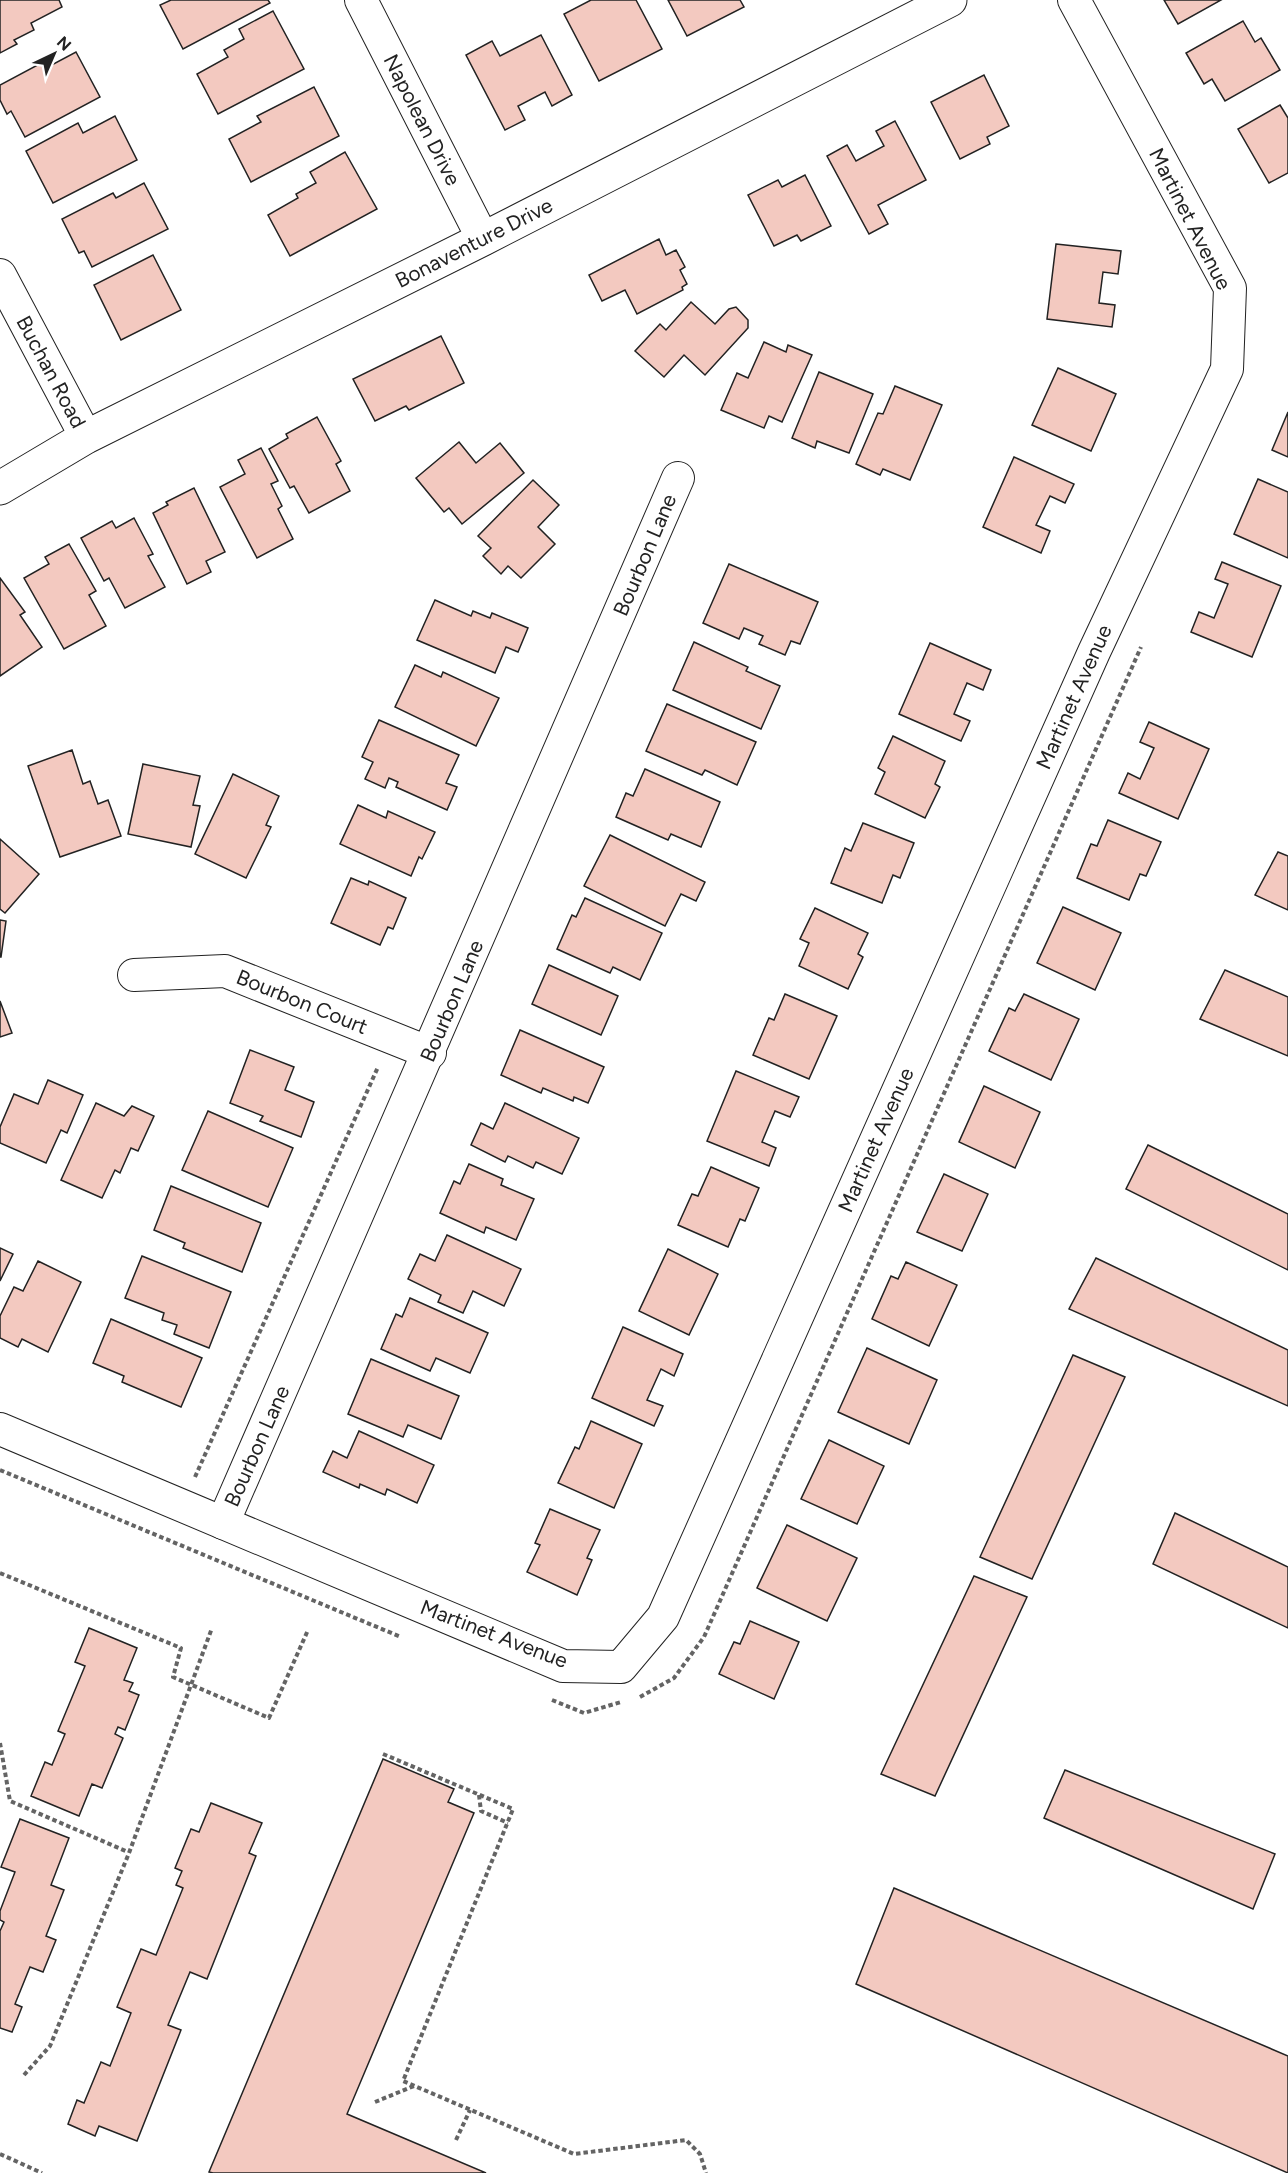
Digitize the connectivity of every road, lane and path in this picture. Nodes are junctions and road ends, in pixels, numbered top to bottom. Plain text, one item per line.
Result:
1 (361, 0) edge
2 (950, 0) edge
3 (1074, 0) edge
4 (483, 240) junction
5 (0, 275) edge
6 (86, 437) junction
7 (678, 478) dead end
8 (0, 488) edge
9 (1142, 647) dead end
10 (134, 975) dead end
11 (430, 1053) junction
12 (380, 1064) dead end
13 (0, 1429) edge
14 (192, 1484) dead end
15 (223, 1523) junction
16 (0, 1573) edge
17 (212, 1628) dead end
18 (308, 1630) dead end
19 (190, 1685) junction
20 (653, 1690) dead end
21 (0, 1743) edge
22 (383, 1754) dead end
23 (478, 1795) junction
24 (508, 1823) junction
25 (129, 1853) junction
26 (24, 2076) dead end
27 (414, 2085) junction
28 (375, 2102) dead end
29 (470, 2110) junction
30 (456, 2140) dead end
31 (0, 2154) edge
32 (42, 2173) edge
33 (706, 2173) edge

1 - 4 street, Napolean Drive
2 - 4 street, Bonaventure Drive
3 - 15 street, Martinet Avenue
4 - 6 street, Bonaventure Drive
5 - 6 street, Buchan Road
6 - 8 street, Bonaventure Drive
7 - 11 street, Bourbon Lane
9 - 20 path
10 - 11 street, Bourbon Court
11 - 15 street, Bourbon Lane
12 - 14 path
13 - 15 street, Martinet Avenue
16 - 19 path
17 - 19 path
18 - 19 path
19 - 25 path
21 - 25 path
22 - 23 path
23 - 24 path
23 - 24 path
24 - 27 path
25 - 26 path
27 - 28 path
27 - 29 path
29 - 30 path
29 - 33 path
31 - 32 path

